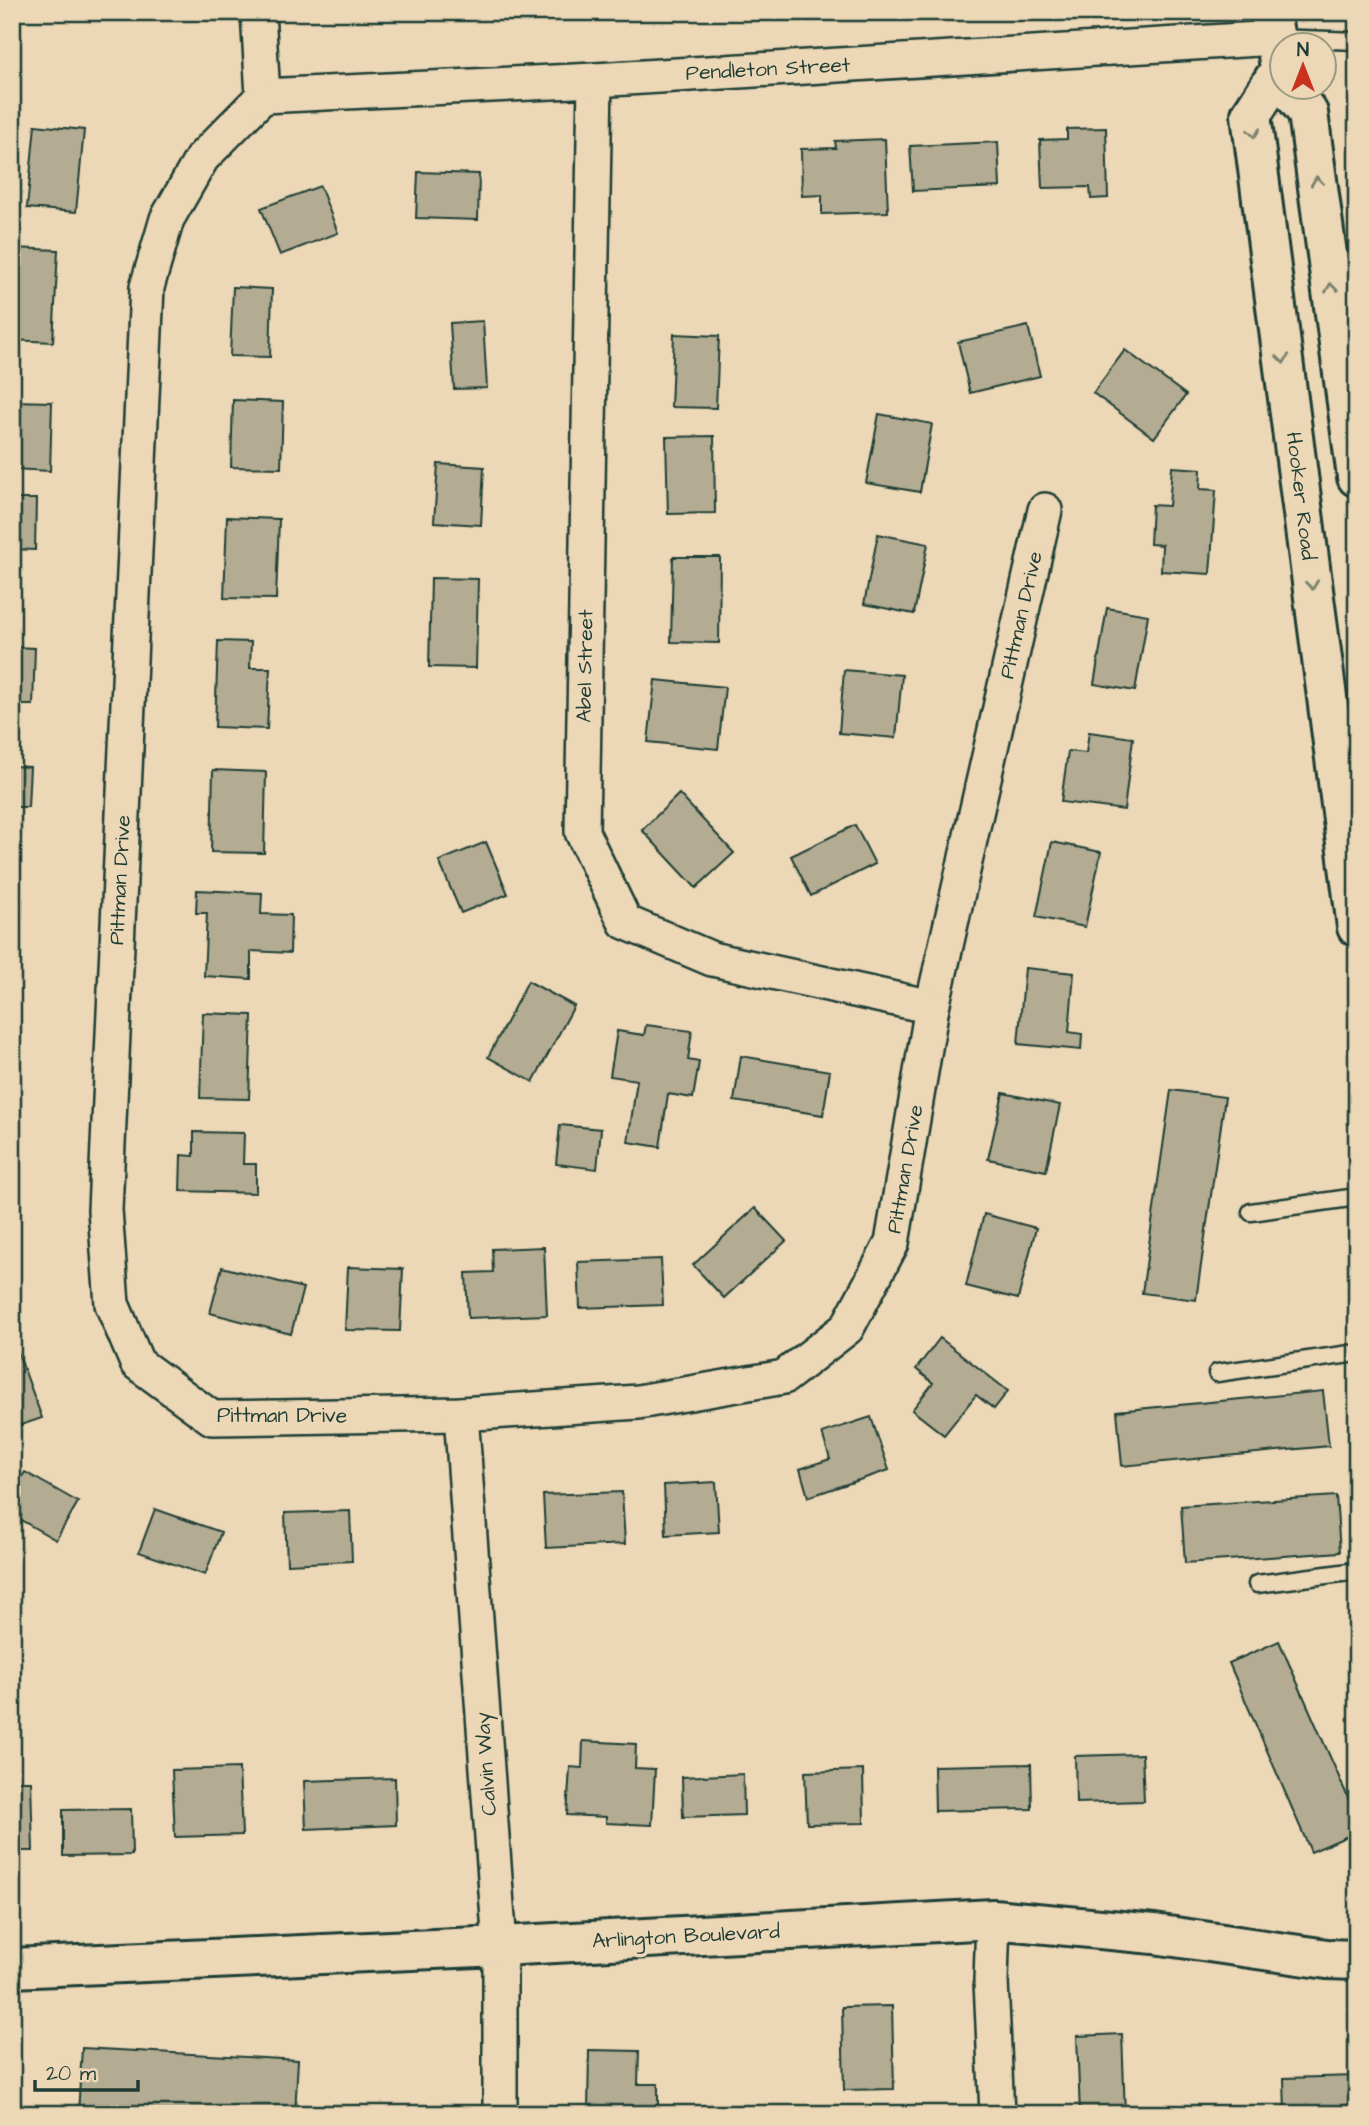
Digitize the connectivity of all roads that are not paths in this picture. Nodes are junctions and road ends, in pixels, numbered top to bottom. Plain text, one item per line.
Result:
1 (258, 12) edge
2 (1357, 41) edge
3 (1338, 45) edge
4 (1268, 58) edge
5 (595, 80) junction
6 (1268, 80) edge
7 (263, 96) junction
8 (1302, 102) edge
9 (1357, 477) edge
10 (1045, 510) dead end
11 (1357, 927) edge
12 (932, 1007) junction
13 (1357, 1197) edge
14 (1251, 1212) dead end
15 (1357, 1353) edge
16 (1217, 1373) dead end
17 (461, 1414) junction
18 (1357, 1571) edge
19 (1256, 1584) dead end
20 (993, 1919) junction
21 (500, 1946) junction
22 (1357, 1960) edge
23 (12, 1968) edge
24 (500, 2114) edge
25 (997, 2114) edge

1 - 7 street
2 - 3 lane
4 - 5 street, Pendleton Street
5 - 7 street, Pendleton Street
5 - 12 street, Abel Street
6 -> 11 main road, Hooker Road
7 - 17 street, Pittman Drive
9 -> 8 main road
10 - 12 street, Pittman Drive
12 - 17 street, Pittman Drive
13 - 14 lane
15 - 16 lane
17 - 21 street, Calvin Way
18 - 19 lane
20 - 21 main road, Arlington Boulevard
20 - 22 main road, Arlington Boulevard
20 - 25 street
21 - 23 main road, Arlington Boulevard
21 - 24 street, Calvin Way

